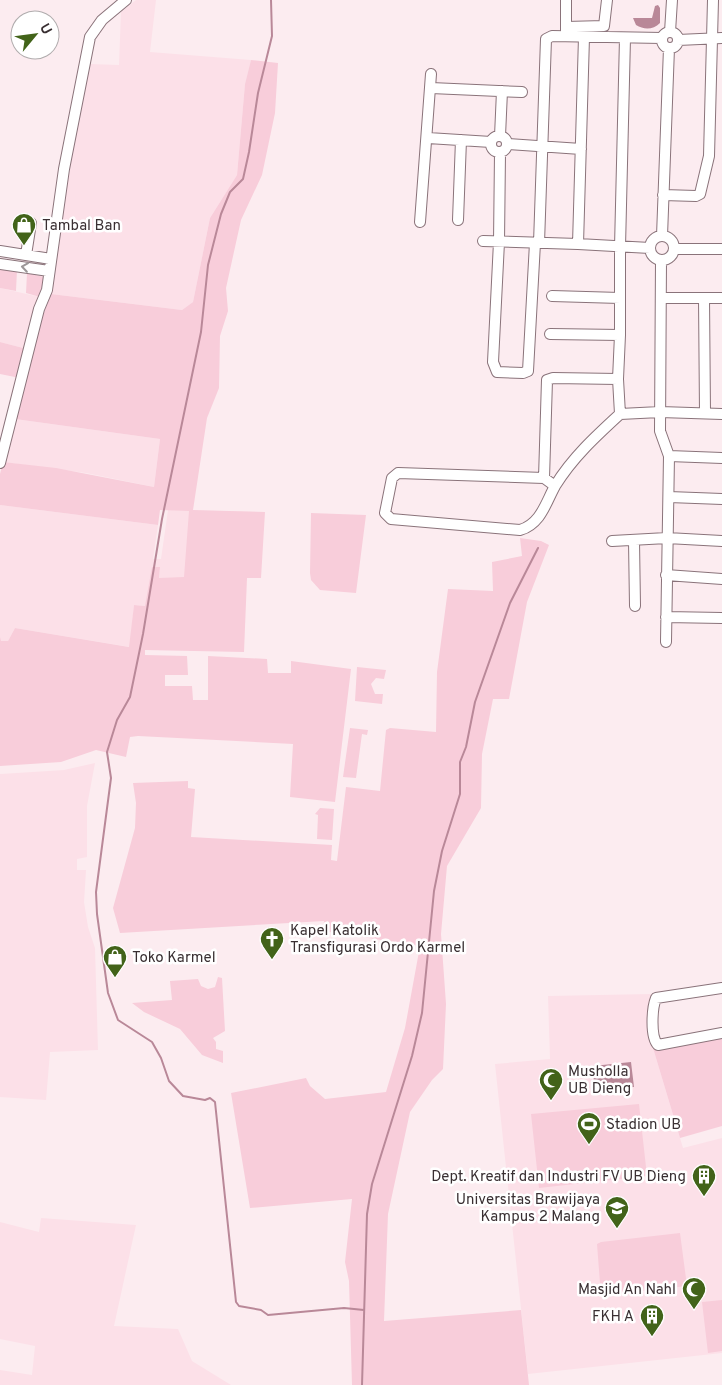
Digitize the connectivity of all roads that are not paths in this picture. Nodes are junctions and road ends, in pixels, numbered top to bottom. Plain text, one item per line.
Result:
1 (126, 0) edge
2 (566, 0) edge
3 (607, 0) edge
4 (672, 0) edge
5 (713, 0) edge
6 (566, 32) junction
7 (584, 36) junction
8 (670, 37) junction
9 (624, 38) junction
10 (718, 38) edge
11 (431, 74) dead end
12 (431, 88) junction
13 (502, 91) junction
14 (522, 92) dead end
15 (500, 136) junction
16 (428, 138) junction
17 (461, 140) junction
18 (491, 142) junction
19 (508, 144) junction
20 (542, 146) junction
21 (581, 150) junction
22 (500, 153) junction
23 (663, 195) junction
24 (458, 220) dead end
25 (420, 222) dead end
26 (31, 223) dead end
27 (662, 236) junction
28 (483, 241) dead end
29 (499, 242) junction
30 (537, 243) junction
31 (578, 244) junction
32 (620, 247) junction
33 (650, 248) junction
34 (674, 249) junction
35 (722, 249) edge
36 (0, 251) edge
37 (26, 255) junction
38 (661, 260) junction
39 (0, 264) edge
40 (50, 265) junction
41 (552, 296) dead end
42 (620, 298) junction
43 (662, 298) junction
44 (704, 298) junction
45 (722, 298) edge
46 (550, 334) dead end
47 (620, 334) junction
48 (618, 379) junction
49 (660, 412) junction
50 (705, 413) junction
51 (620, 414) junction
52 (722, 414) edge
53 (669, 456) junction
54 (722, 458) edge
55 (0, 463) edge
56 (544, 478) junction
57 (555, 486) junction
58 (669, 497) junction
59 (722, 499) edge
60 (667, 538) junction
61 (612, 541) dead end
62 (634, 541) junction
63 (722, 541) edge
64 (666, 576) junction
65 (722, 579) edge
66 (635, 606) dead end
67 (666, 617) junction
68 (722, 618) edge
69 (666, 642) dead end
70 (722, 988) edge
71 (722, 1033) edge

1 - 40 street
2 - 6 street
3 - 6 street
4 - 8 street
5 - 10 street
6 - 7 street
6 - 20 street
7 - 9 street
7 - 21 street
8 - 9 street
8 - 10 street
8 - 23 street
9 - 32 street
10 - 23 street
11 - 12 street
12 - 13 street
12 - 16 street
13 - 14 street
13 - 15 street
15 - 18 street
15 - 19 street
16 - 17 street
16 - 25 street
17 - 18 street
17 - 24 street
18 - 22 street
19 - 20 street
19 - 22 street
20 - 21 street
20 - 30 street
21 - 31 street
22 - 29 street
23 - 27 street
26 - 37 street
27 - 33 street
27 - 34 street
28 - 29 street
29 - 30 street
29 - 30 street
30 - 31 street
31 - 32 street
32 - 33 street
32 - 42 street
33 - 38 street
34 - 35 street
34 - 38 street
36 - 37 street
37 - 40 street
38 - 43 street
40 -> 39 street
40 - 55 street
41 - 42 street
42 - 47 street
43 - 44 street
43 - 49 street
44 - 45 street
44 - 50 street
46 - 47 street
47 - 48 street
48 - 51 street
48 - 56 street
49 - 50 street
49 - 51 street
49 - 53 street
50 - 52 street
51 - 57 street
53 - 54 street
53 - 58 street
56 - 57 street
56 - 57 street
58 - 59 street
58 - 60 street
60 - 62 street
60 - 63 street
60 - 64 street
61 - 62 street
62 - 66 street
64 - 65 street
64 - 67 street
67 - 68 street
67 - 69 street
70 - 71 street

